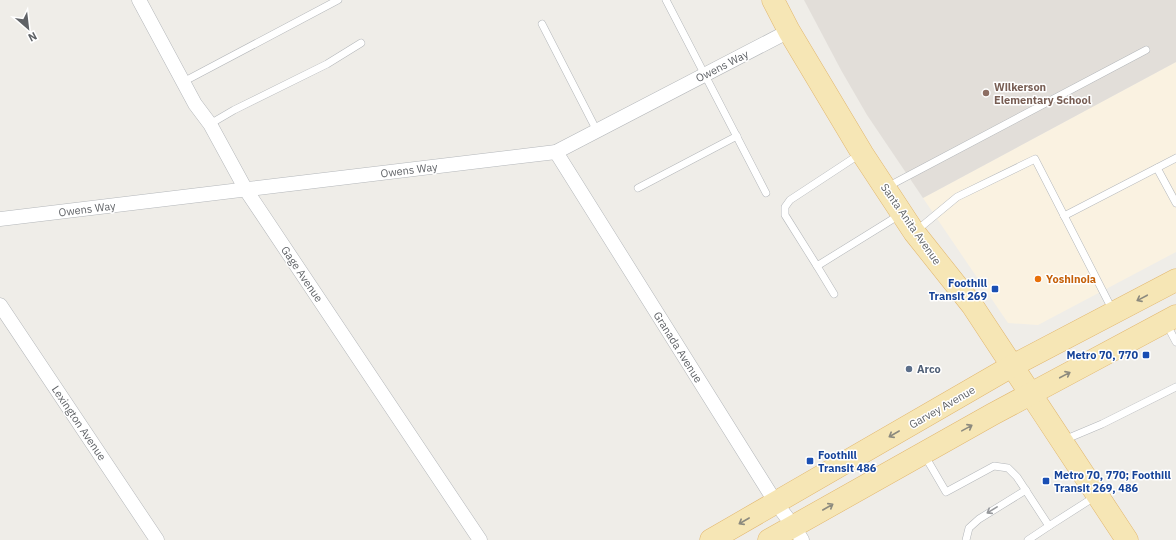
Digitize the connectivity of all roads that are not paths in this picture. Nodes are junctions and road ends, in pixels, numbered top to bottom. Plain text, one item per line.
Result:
1 (139, 0) edge
2 (338, 0) edge
3 (666, 0) edge
4 (773, 0) edge
5 (542, 24) dead end
6 (789, 31) junction
7 (361, 43) dead end
8 (1146, 50) dead end
9 (704, 75) junction
10 (183, 82) junction
11 (210, 124) junction
12 (597, 131) junction
13 (737, 136) junction
14 (556, 152) junction
15 (862, 153) junction
16 (1176, 158) edge
17 (1157, 168) junction
18 (638, 188) dead end
19 (885, 188) junction
20 (246, 190) junction
21 (766, 193) dead end
22 (1176, 203) edge
23 (902, 214) junction
24 (1064, 216) junction
25 (0, 219) edge
26 (914, 232) junction
27 (817, 266) junction
28 (1176, 280) edge
29 (834, 294) dead end
30 (0, 305) edge
31 (1114, 312) junction
32 (1171, 318) edge
33 (1176, 342) edge
34 (1012, 366) junction
35 (1176, 387) edge
36 (1030, 393) junction
37 (1062, 441) junction
38 (924, 453) junction
39 (1026, 490) junction
40 (1098, 495) junction
41 (776, 503) junction
42 (1049, 526) junction
43 (798, 533) edge
44 (157, 540) edge
45 (480, 540) edge
46 (711, 540) edge
47 (769, 540) edge
48 (966, 540) edge
49 (1028, 540) edge
50 (1127, 540) edge

1 - 10 street, Gage Avenue
2 - 10 lane
3 - 9 lane
4 - 6 main road, Santa Anita Avenue
5 - 12 lane
6 - 9 street, Owens Way
6 - 15 main road, Santa Anita Avenue
7 - 11 lane
8 - 19 lane
9 - 12 street, Owens Way
9 - 13 lane
10 - 11 street, Gage Avenue
11 - 20 street, Gage Avenue
12 - 14 street, Owens Way
13 - 18 lane
13 - 21 lane
14 - 20 street, Owens Way
14 - 41 street, Granada Avenue
15 - 19 main road, Santa Anita Avenue
15 - 27 lane
16 - 17 lane
17 - 22 lane
17 - 24 lane
19 - 23 main road, Santa Anita Avenue
20 - 25 street, Owens Way
20 - 45 street, Gage Avenue
23 - 26 main road, Santa Anita Avenue
23 - 27 lane
24 - 26 lane
24 - 31 lane
26 - 34 main road, Santa Anita Avenue
27 - 29 lane
28 -> 31 main road, Garvey Avenue
30 - 44 street, Lexington Avenue
31 - 34 main road, Garvey Avenue
32 - 33 lane
36 -> 32 main road
34 - 36 main road, Santa Anita Avenue
34 -> 41 main road, Garvey Avenue
35 - 37 lane
36 - 37 main road, Santa Anita Avenue
38 -> 36 main road
37 - 40 main road, Santa Anita Avenue
38 - 39 lane
43 -> 38 main road
39 - 42 lane
39 -> 48 lane
40 - 42 lane
40 - 50 main road, Santa Anita Avenue
41 - 43 street, Granada Avenue
41 -> 46 main road, Garvey Avenue
42 - 49 lane
43 - 47 main road

